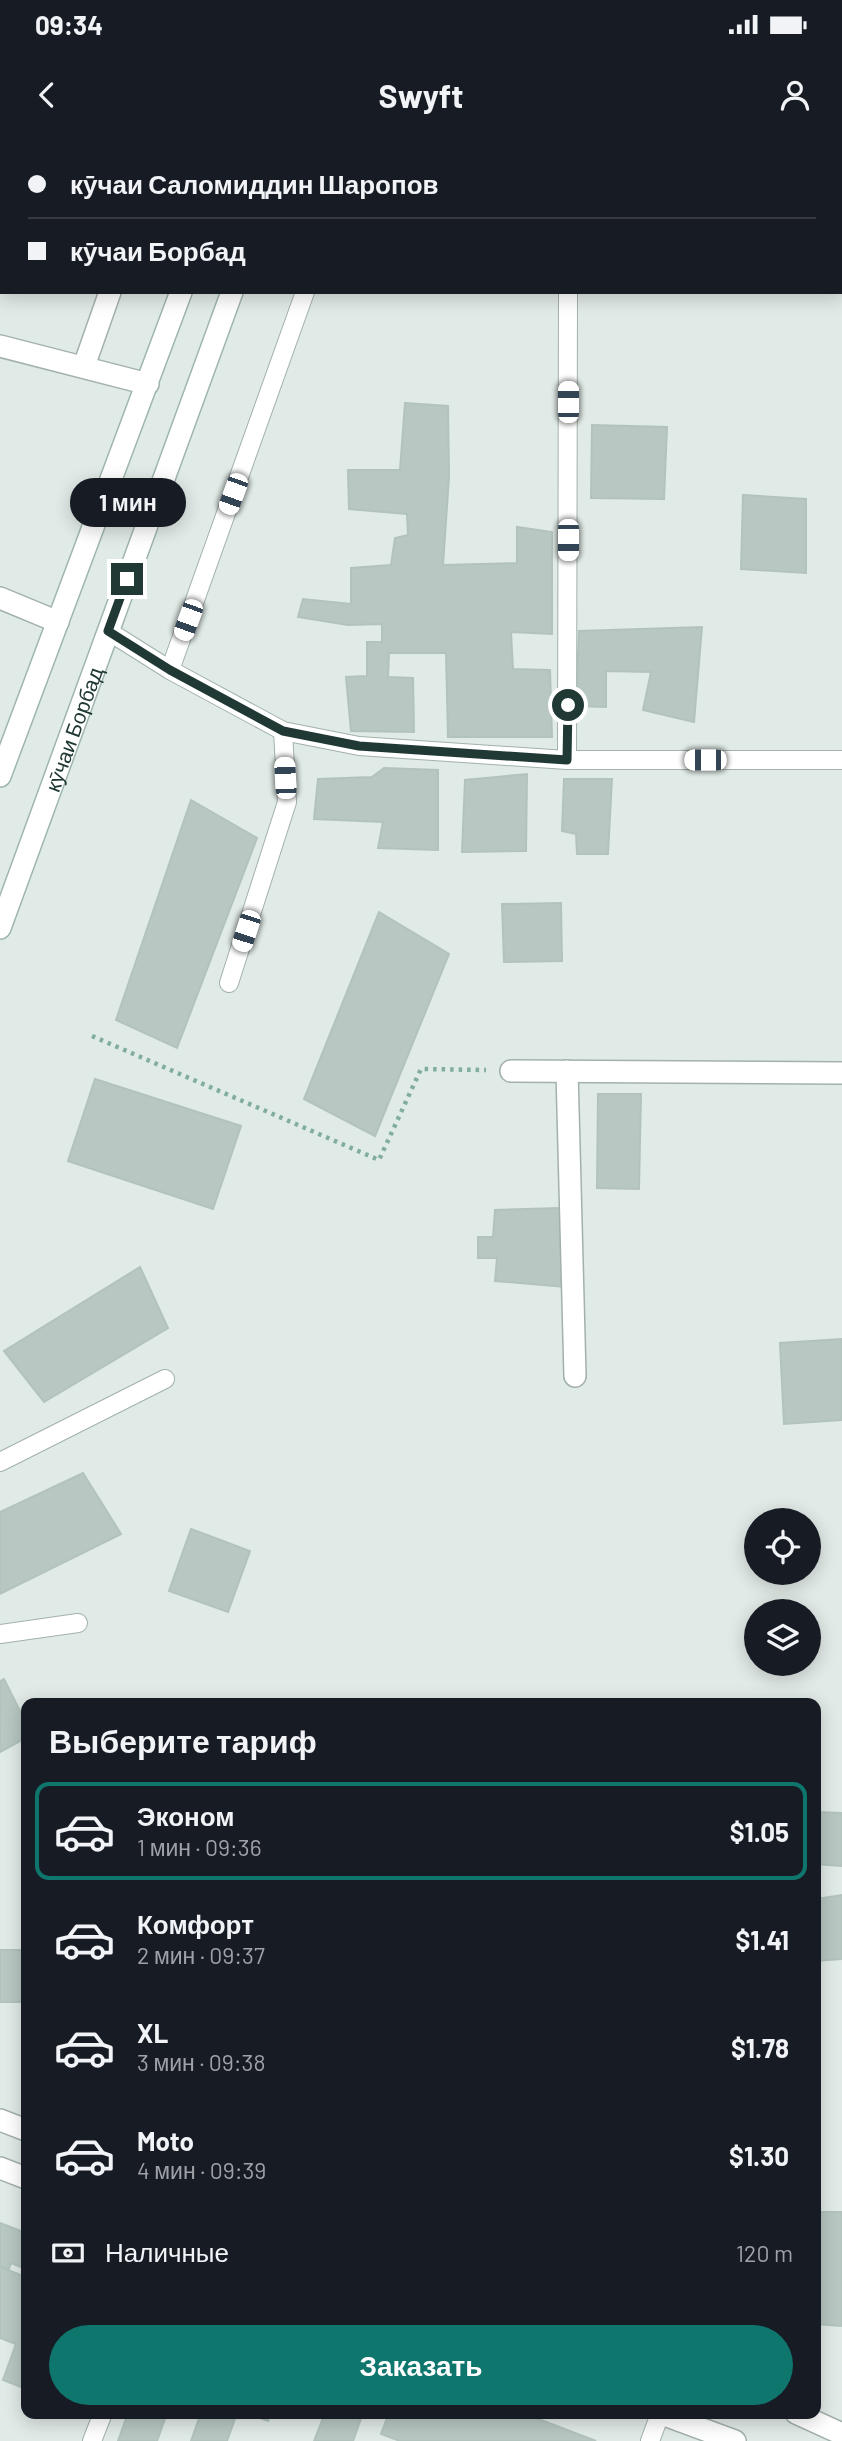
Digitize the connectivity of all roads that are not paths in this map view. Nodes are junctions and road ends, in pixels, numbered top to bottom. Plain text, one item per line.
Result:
1 (109, 294) edge
2 (180, 294) edge
3 (231, 294) edge
4 (304, 294) edge
5 (568, 294) edge
6 (0, 346) edge
7 (84, 366) junction
8 (148, 384) junction
9 (0, 598) edge
10 (58, 622) junction
11 (108, 631) junction
12 (170, 670) junction
13 (283, 731) junction
14 (567, 760) junction
15 (842, 760) edge
16 (0, 776) edge
17 (0, 928) edge
18 (229, 983) dead end
19 (511, 1071) road end
20 (567, 1071) junction
21 (842, 1073) edge
22 (575, 1376) dead end
23 (165, 1378) dead end
24 (0, 1462) edge
25 (78, 1623) dead end
26 (0, 1634) edge
27 (0, 2120) edge
28 (21, 2128) edge
29 (0, 2168) edge
30 (21, 2176) edge
31 (101, 2419) edge
32 (658, 2419) edge
33 (676, 2419) edge
34 (809, 2419) edge
35 (842, 2434) edge
36 (92, 2441) edge
37 (650, 2441) edge
38 (735, 2441) edge

1 - 7 main road
2 - 8 main road
3 - 11 main road, кӯчаи Борбад
4 - 12 lane
5 - 14 lane
6 - 7 main road
7 - 8 main road
8 - 10 main road
9 - 10 main road
10 - 16 main road
11 - 12 lane
11 - 17 main road, кӯчаи Борбад
12 - 13 lane
13 - 14 lane
13 - 18 lane
14 - 15 lane
19 - 20 main road
20 - 21 main road
20 - 22 main road
23 - 24 lane
25 - 26 lane
27 - 28 main road
29 - 30 main road
31 - 36 lane
32 - 37 lane
33 - 38 main road
34 - 35 main road

